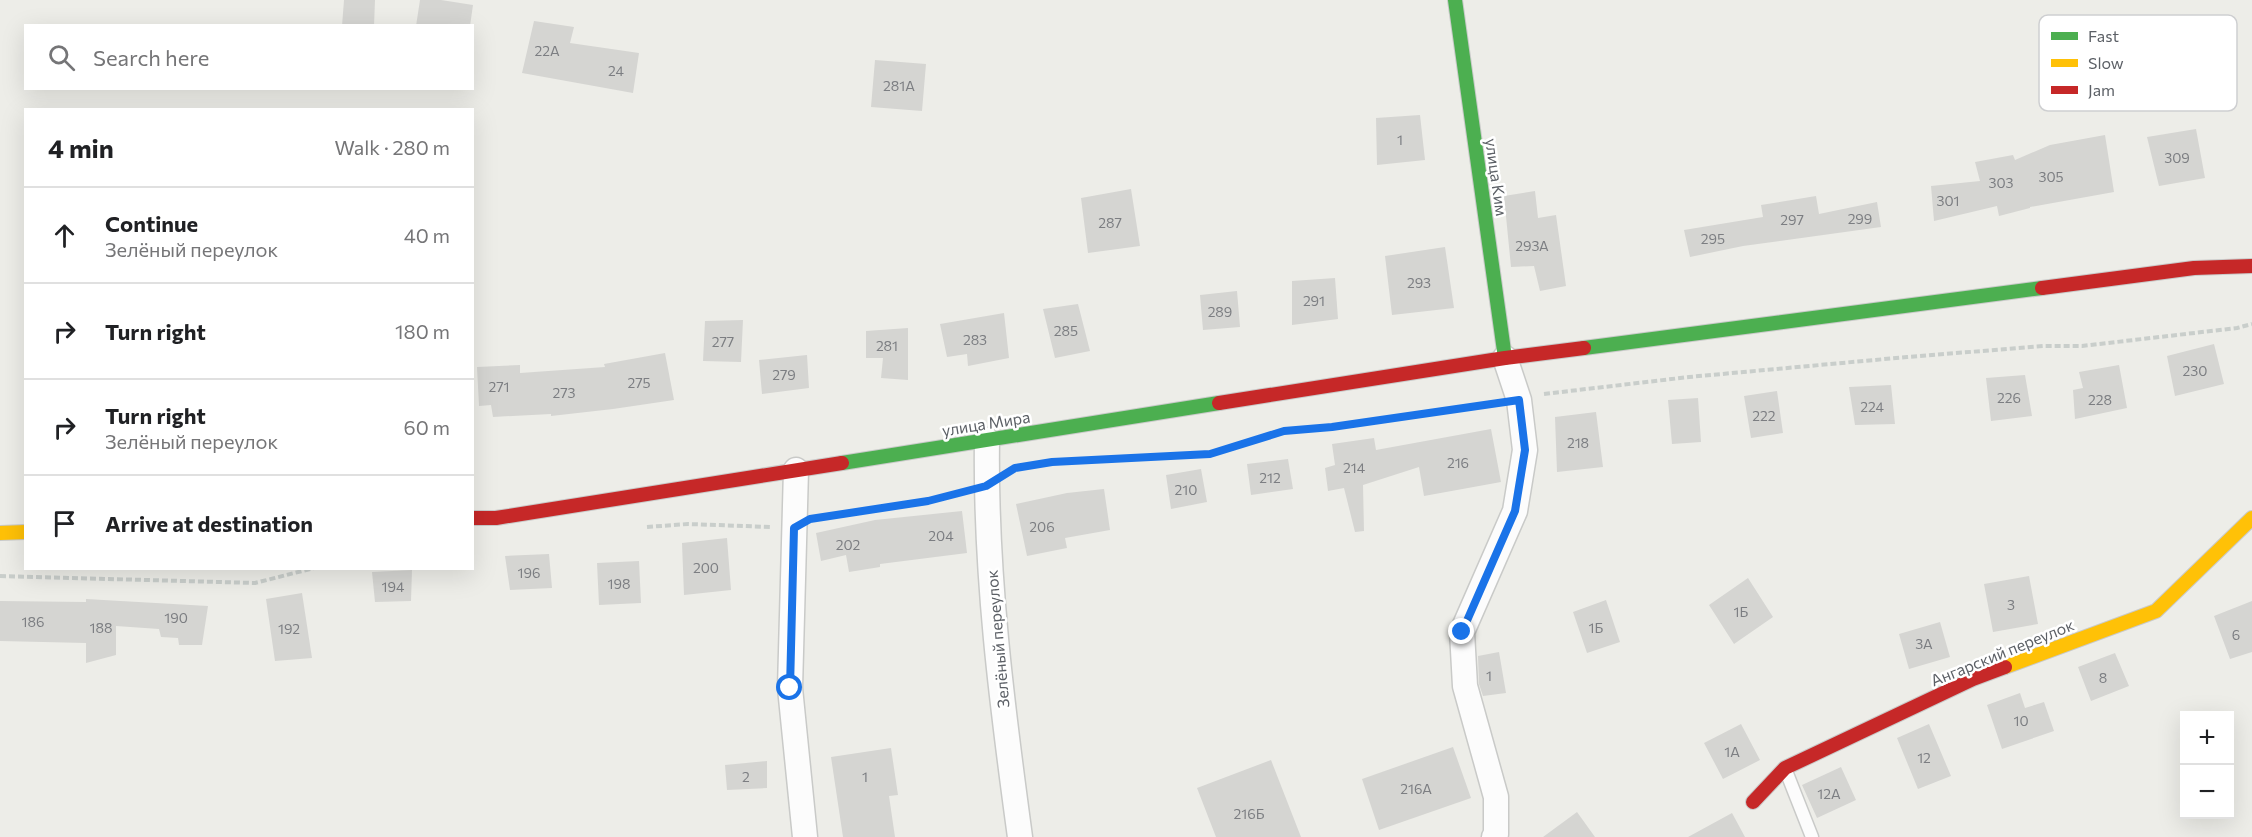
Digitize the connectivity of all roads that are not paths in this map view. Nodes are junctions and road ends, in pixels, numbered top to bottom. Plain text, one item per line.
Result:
1 (1455, 0) edge
2 (2252, 266) edge
3 (1505, 358) junction
4 (987, 440) junction
5 (796, 470) junction
6 (474, 518) edge
7 (2252, 518) edge
8 (24, 532) edge
9 (0, 533) edge
10 (1785, 768) junction
11 (1753, 801) dead end
12 (805, 837) edge
13 (1020, 837) edge
14 (1494, 837) edge
15 (1812, 837) edge

1 - 3 street, улица Ким
2 - 3 street, улица Мира
3 - 4 street, улица Мира
3 - 14 street
4 - 5 street, улица Мира
4 - 13 street, Зелёный переулок
5 - 6 street, улица Мира
5 - 12 street
7 - 10 street, Ангарский переулок
8 - 9 street
10 - 11 street, Ангарский переулок
10 - 15 lane

